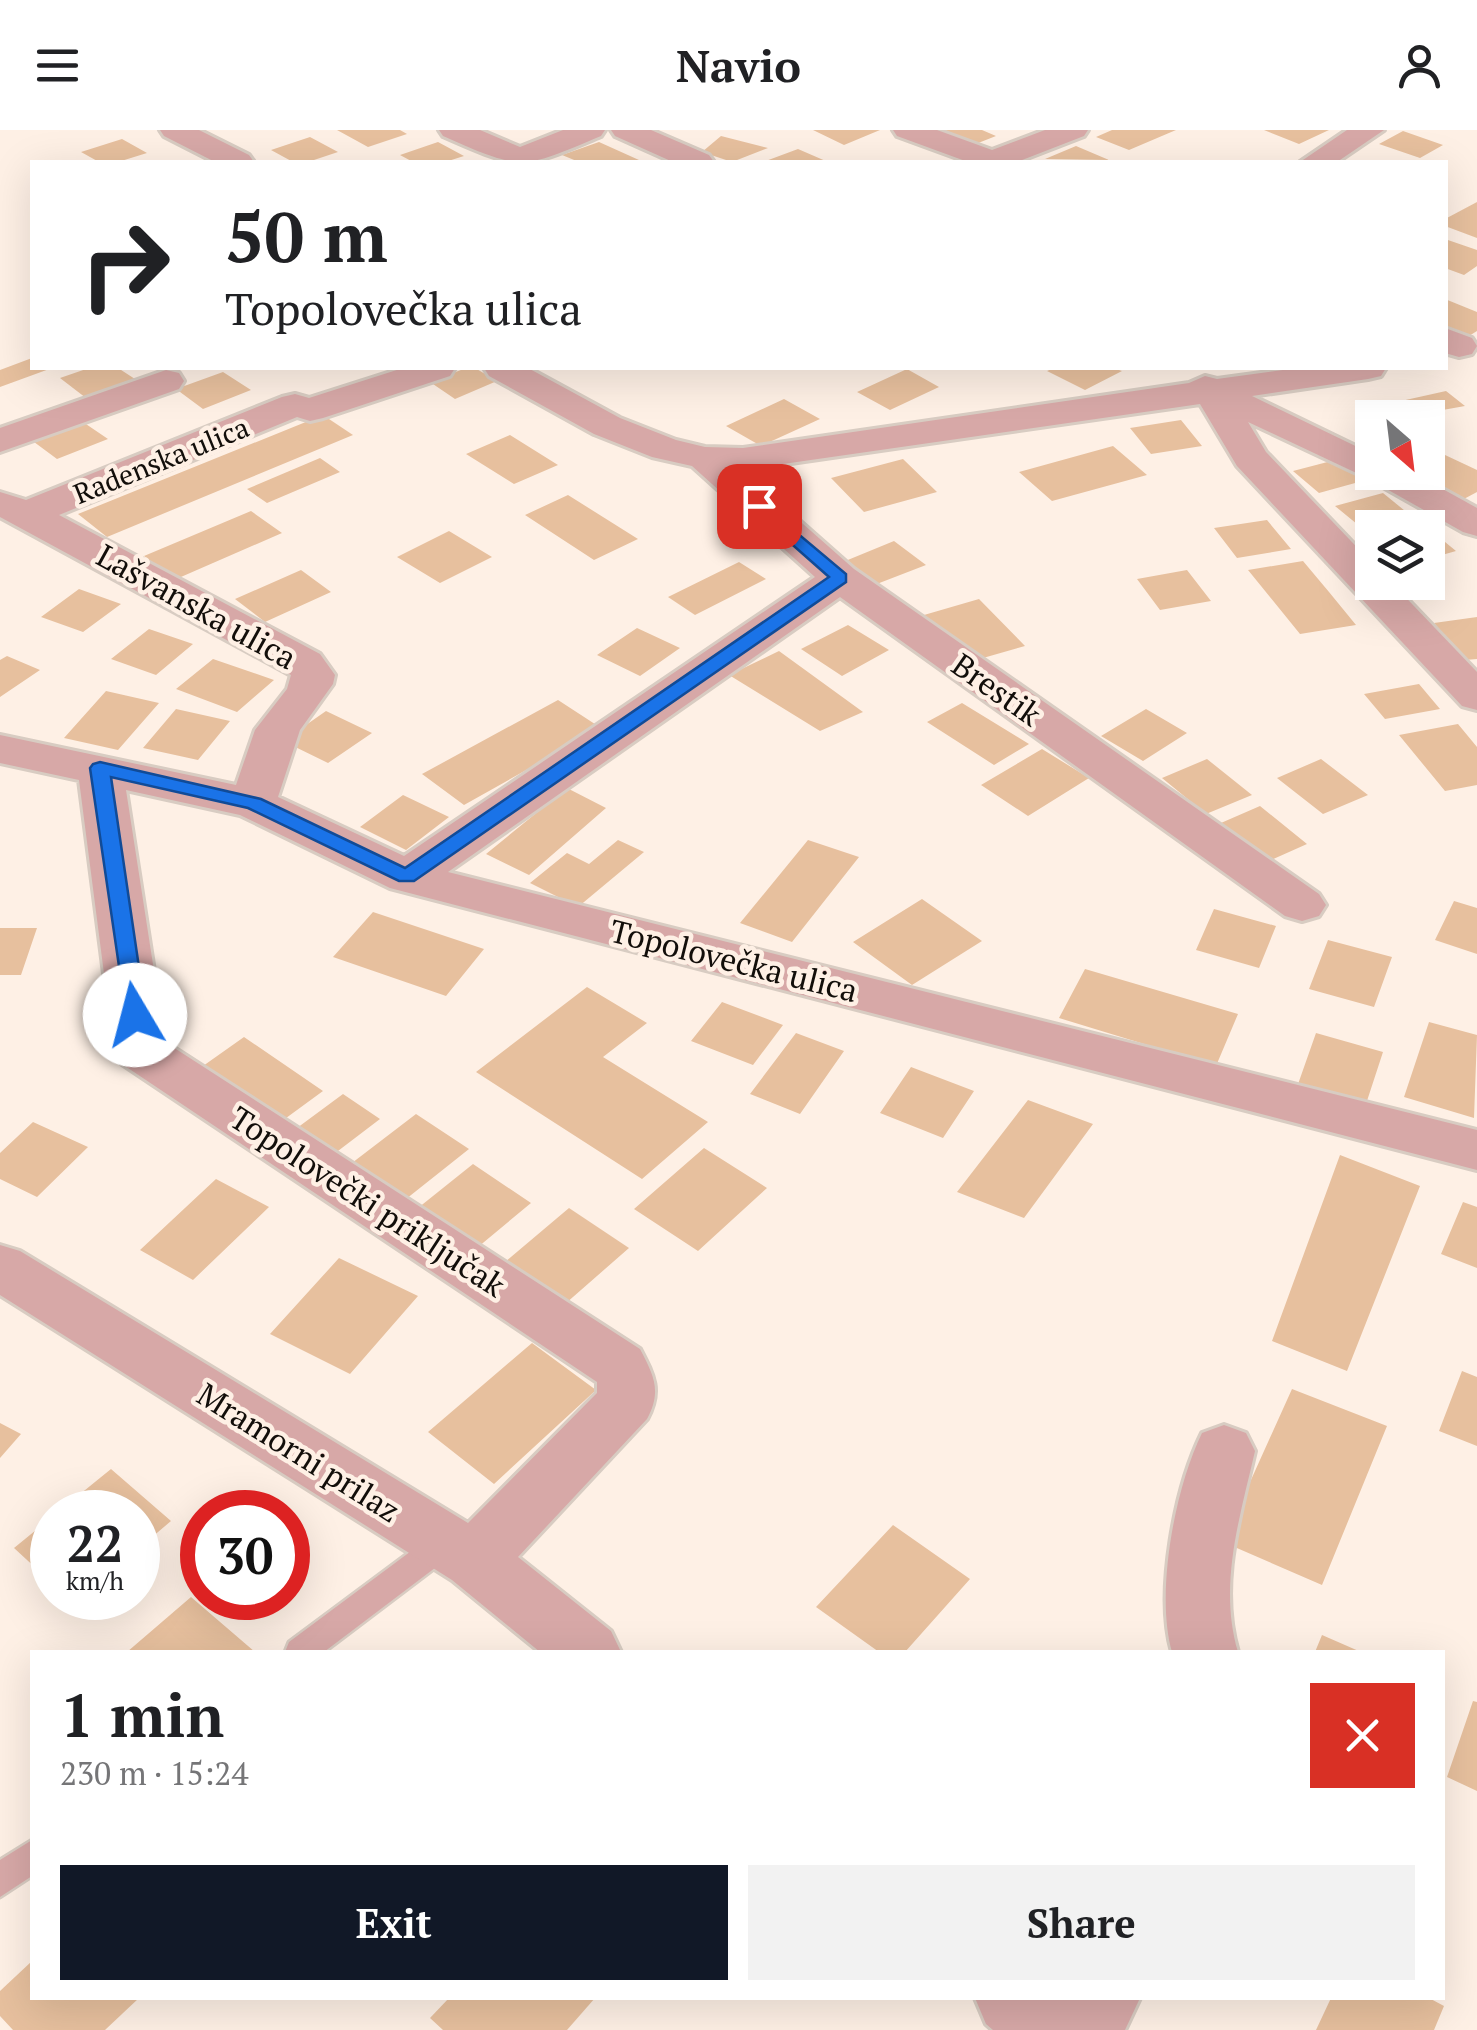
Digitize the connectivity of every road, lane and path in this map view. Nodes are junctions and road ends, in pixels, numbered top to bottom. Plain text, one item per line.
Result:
1 (175, 130) edge
2 (454, 130) edge
3 (590, 130) edge
4 (626, 130) edge
5 (709, 130) edge
6 (908, 130) edge
7 (1073, 130) edge
8 (1369, 130) edge
9 (688, 158) edge
10 (234, 160) edge
11 (521, 160) edge
12 (525, 160) edge
13 (987, 160) edge
14 (997, 160) edge
15 (1319, 160) edge
16 (431, 370) edge
17 (506, 370) edge
18 (1166, 370) edge
19 (1354, 370) edge
20 (166, 381) dead end
21 (1211, 390) junction
22 (0, 441) edge
23 (0, 450) edge
24 (705, 458) junction
25 (1355, 460) edge
26 (1415, 490) edge
27 (26, 508) edge
28 (1477, 524) edge
29 (840, 578) junction
30 (1477, 697) edge
31 (0, 748) edge
32 (100, 768) junction
33 (254, 803) junction
34 (407, 876) junction
35 (1302, 905) dead end
36 (1477, 1150) edge
37 (0, 1267) edge
38 (1224, 1452) dead end
39 (460, 1552) junction
40 (303, 1650) edge
41 (585, 1650) edge
42 (1205, 1650) edge
43 (30, 1858) edge
44 (0, 1881) edge
45 (1014, 2000) edge
46 (1102, 2000) edge
47 (1051, 2030) edge
48 (1081, 2030) edge

1 - 10 street
2 - 11 street
3 - 12 street
4 - 9 street
5 - 9 street
6 - 13 street
7 - 14 street
8 - 15 street
16 - 27 street, Radenska ulica
17 - 24 street, Brestik
18 - 21 street
19 - 21 street, Brestik
20 - 22 street
21 - 24 street, Brestik
21 - 25 street
21 - 30 street
23 - 27 street
24 - 29 street, Brestik
26 - 28 street
27 - 33 street, Lašvanska ulica
29 - 34 street
29 - 35 street, Brestik
31 - 32 street, Topolovečka ulica
32 - 33 street, Topolovečka ulica
32 - 39 street, Topolovečki priključak
33 - 34 street, Topolovečka ulica
34 - 36 street, Topolovečka ulica
37 - 39 street, Mramorni prilaz
38 - 42 street
39 - 40 lane
39 - 41 street, Mramorni prilaz
43 - 44 lane
45 - 47 street
46 - 48 street

